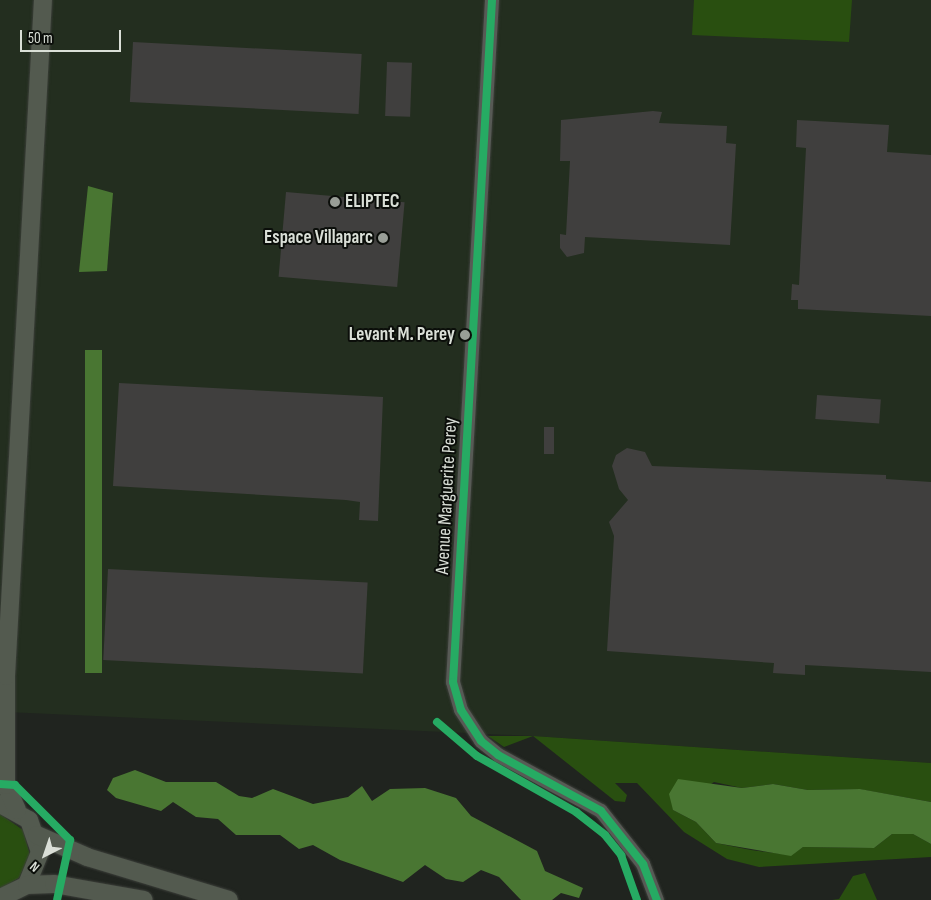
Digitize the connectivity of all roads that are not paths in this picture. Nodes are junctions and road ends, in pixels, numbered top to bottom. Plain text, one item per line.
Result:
1 (43, 0) edge
2 (492, 0) edge
3 (6, 676) junction
4 (0, 697) edge
5 (0, 804) edge
6 (17, 810) junction
7 (37, 835) junction
8 (19, 892) edge
9 (0, 898) edge
10 (144, 900) edge
11 (229, 900) edge
12 (657, 900) edge

1 - 3 main road
2 - 12 street, Avenue Marguerite Perey
3 - 4 main road
3 - 6 main road
5 - 6 main road
6 - 7 main road
7 - 8 main road
7 - 11 main road
8 - 9 main road
8 - 10 main road

